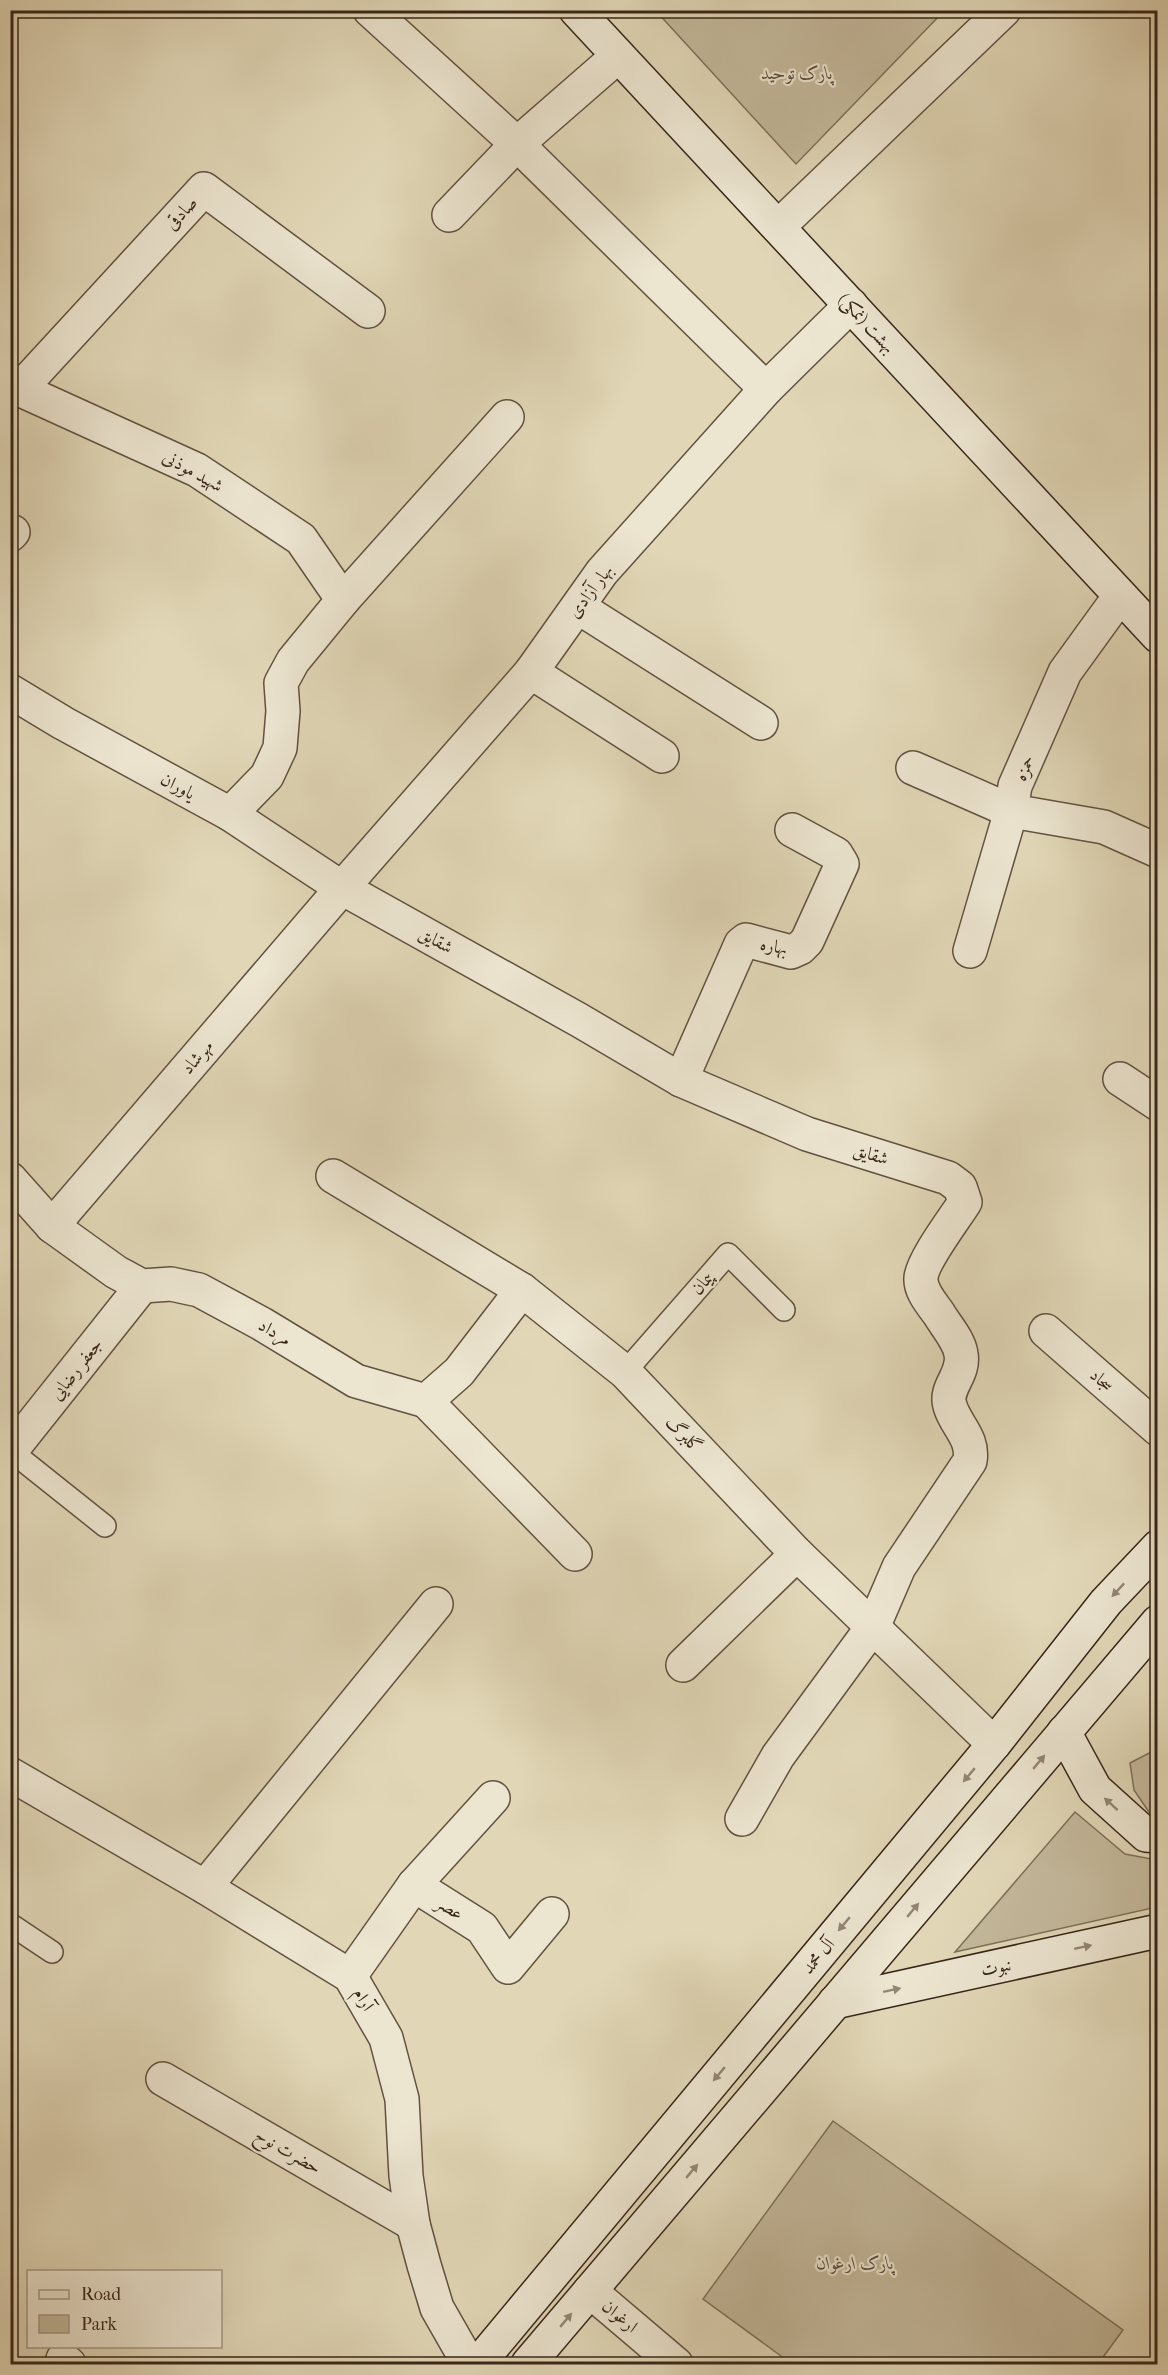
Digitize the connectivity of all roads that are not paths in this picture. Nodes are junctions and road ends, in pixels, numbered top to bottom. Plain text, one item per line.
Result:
1 (370, 10) edge
2 (576, 10) edge
3 (1004, 10) edge
4 (618, 56) junction
5 (518, 144) junction
6 (449, 215) dead end
7 (778, 228) junction
8 (851, 305) junction
9 (368, 311) dead end
10 (15, 387) edge
11 (766, 389) junction
12 (507, 417) dead end
13 (1120, 596) junction
14 (343, 600) junction
15 (578, 607) junction
16 (1158, 636) edge
17 (531, 672) junction
18 (10, 691) edge
19 (761, 723) dead end
20 (662, 756) dead end
21 (913, 768) dead end
22 (1011, 812) junction
23 (230, 814) junction
24 (792, 830) dead end
25 (1158, 850) edge
26 (342, 888) junction
27 (970, 951) dead end
28 (1120, 1079) dead end
29 (681, 1080) junction
30 (1158, 1104) edge
31 (333, 1176) dead end
32 (10, 1179) edge
33 (52, 1226) junction
34 (142, 1286) junction
35 (522, 1290) junction
36 (784, 1310) dead end
37 (1046, 1331) dead end
38 (625, 1372) junction
39 (426, 1401) junction
40 (1158, 1429) edge
41 (11, 1451) edge
42 (105, 1526) dead end
43 (1158, 1547) edge
44 (575, 1554) dead end
45 (797, 1554) junction
46 (436, 1604) dead end
47 (1158, 1623) edge
48 (874, 1625) junction
49 (683, 1665) dead end
50 (1064, 1732) junction
51 (994, 1744) junction
52 (14, 1783) edge
53 (493, 1798) dead end
54 (742, 1819) dead end
55 (1158, 1836) edge
56 (414, 1885) junction
57 (205, 1887) junction
58 (552, 1914) dead end
59 (10, 1924) edge
60 (1158, 1931) edge
61 (52, 1952) dead end
62 (350, 1976) junction
63 (835, 2002) junction
64 (162, 2079) dead end
65 (413, 2224) junction
66 (590, 2291) junction
67 (468, 2364) edge
68 (478, 2364) edge
69 (528, 2364) edge
70 (676, 2364) edge

1 - 5 street
2 - 4 street, بهشت (نمکی)
3 - 7 street
4 - 5 street
4 - 7 street, بهشت (نمکی)
5 - 6 street
5 - 11 street
7 - 8 street, بهشت (نمکی)
8 - 11 street, بهار آزادی
8 - 13 street, بهشت (نمکی)
9 - 10 street, صادقی
10 - 14 street, شهید موذنی
11 - 15 street, بهار آزادی
12 - 14 street
13 - 16 street, بهشت (نمکی)
13 - 22 street, حمزه
14 - 23 street
15 - 17 street, بهار آزادی
15 - 19 street
17 - 20 street
17 - 26 street, بهار آزادی
18 - 23 street, یاوران
21 - 22 street
22 - 25 street
22 - 27 street, حمزه
23 - 26 street, یاوران
24 - 29 street, بهاره
26 - 29 street, شقایق
26 - 33 street, مهرشاد
28 - 30 street
29 - 48 street, شقایق
31 - 35 street, گلبرگ
32 - 33 street
33 - 34 street
34 - 39 street, مرداد
34 - 41 street, جعفر رضایی
35 - 38 street, گلبرگ
35 - 39 street
36 - 38 lane, پیمان
37 - 40 street, سجاد
38 - 45 street, گلبرگ
39 - 44 street
41 - 42 lane
43 -> 51 street, آل محمد
45 - 48 street, گلبرگ
45 - 49 street
46 - 57 street
47 - 50 street
48 - 51 street, گلبرگ
48 - 54 street
55 -> 50 street
63 -> 50 street
51 -> 68 street, آل محمد
52 - 57 street, آرام
53 - 56 street
56 - 58 street, عصر
56 - 62 street
57 - 62 street, آرام
59 - 61 lane
63 -> 60 street, نبوت
62 - 65 street, آرام
66 -> 63 street
64 - 65 street, حضرت نوح
65 - 67 street, آرام
69 -> 66 street
66 - 70 street, ارغوان

